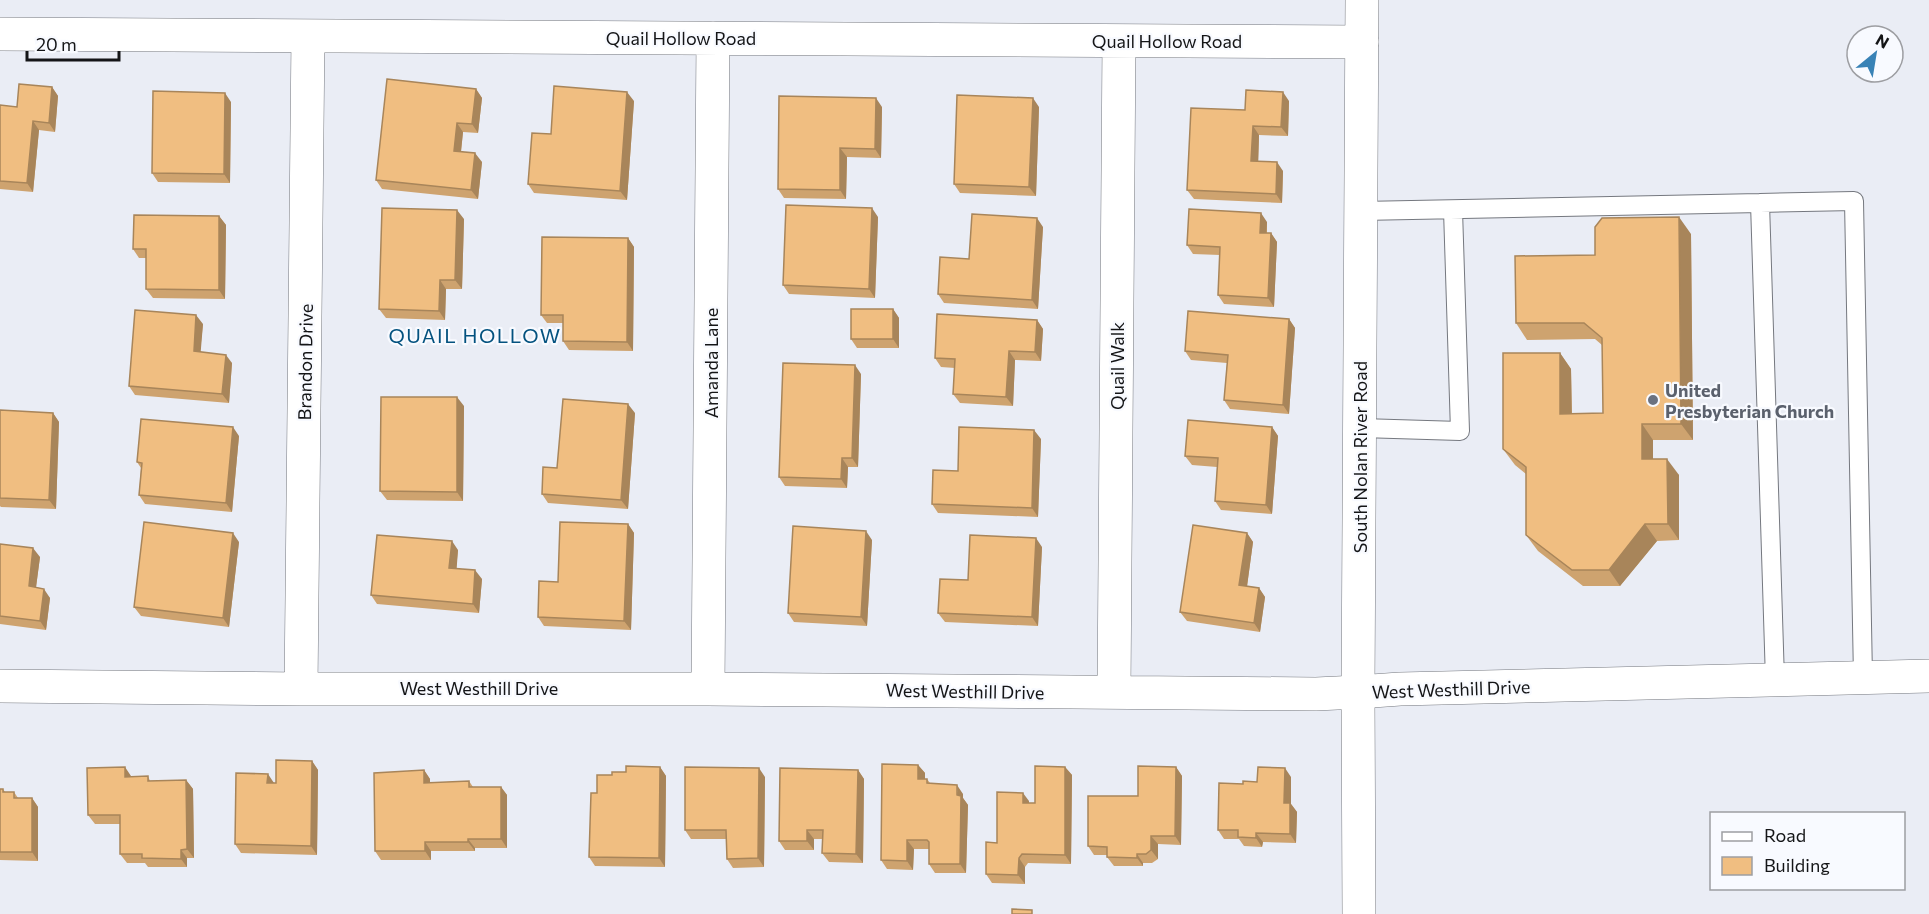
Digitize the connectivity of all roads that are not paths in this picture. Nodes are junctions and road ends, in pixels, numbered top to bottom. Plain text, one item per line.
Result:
1 (1362, 0) edge
2 (0, 34) edge
3 (308, 36) junction
4 (713, 38) junction
5 (1119, 41) junction
6 (1362, 42) junction
7 (1760, 203) junction
8 (1453, 210) junction
9 (1361, 211) junction
10 (1361, 428) junction
11 (1929, 676) edge
12 (1863, 677) junction
13 (1775, 680) junction
14 (0, 686) edge
15 (302, 688) junction
16 (708, 688) junction
17 (1114, 692) junction
18 (1358, 692) junction
19 (1359, 914) edge

1 - 6 street, South Nolan River Road
2 - 3 street, Quail Hollow Road
3 - 4 street, Quail Hollow Road
3 - 15 street, Brandon Drive
4 - 5 street, Quail Hollow Road
4 - 16 street, Amanda Lane
5 - 6 street, Quail Hollow Road
5 - 17 street, Quail Walk
6 - 9 street, South Nolan River Road
7 - 8 lane
7 - 12 lane
7 - 13 lane
8 - 9 lane
8 - 10 lane
9 - 10 street, South Nolan River Road
10 - 18 street, South Nolan River Road
11 - 12 street, West Westhill Drive
12 - 13 street, West Westhill Drive
13 - 18 street, West Westhill Drive
14 - 15 street, West Westhill Drive
15 - 16 street, West Westhill Drive
16 - 17 street, West Westhill Drive
17 - 18 street, West Westhill Drive
18 - 19 street, South Nolan River Road

